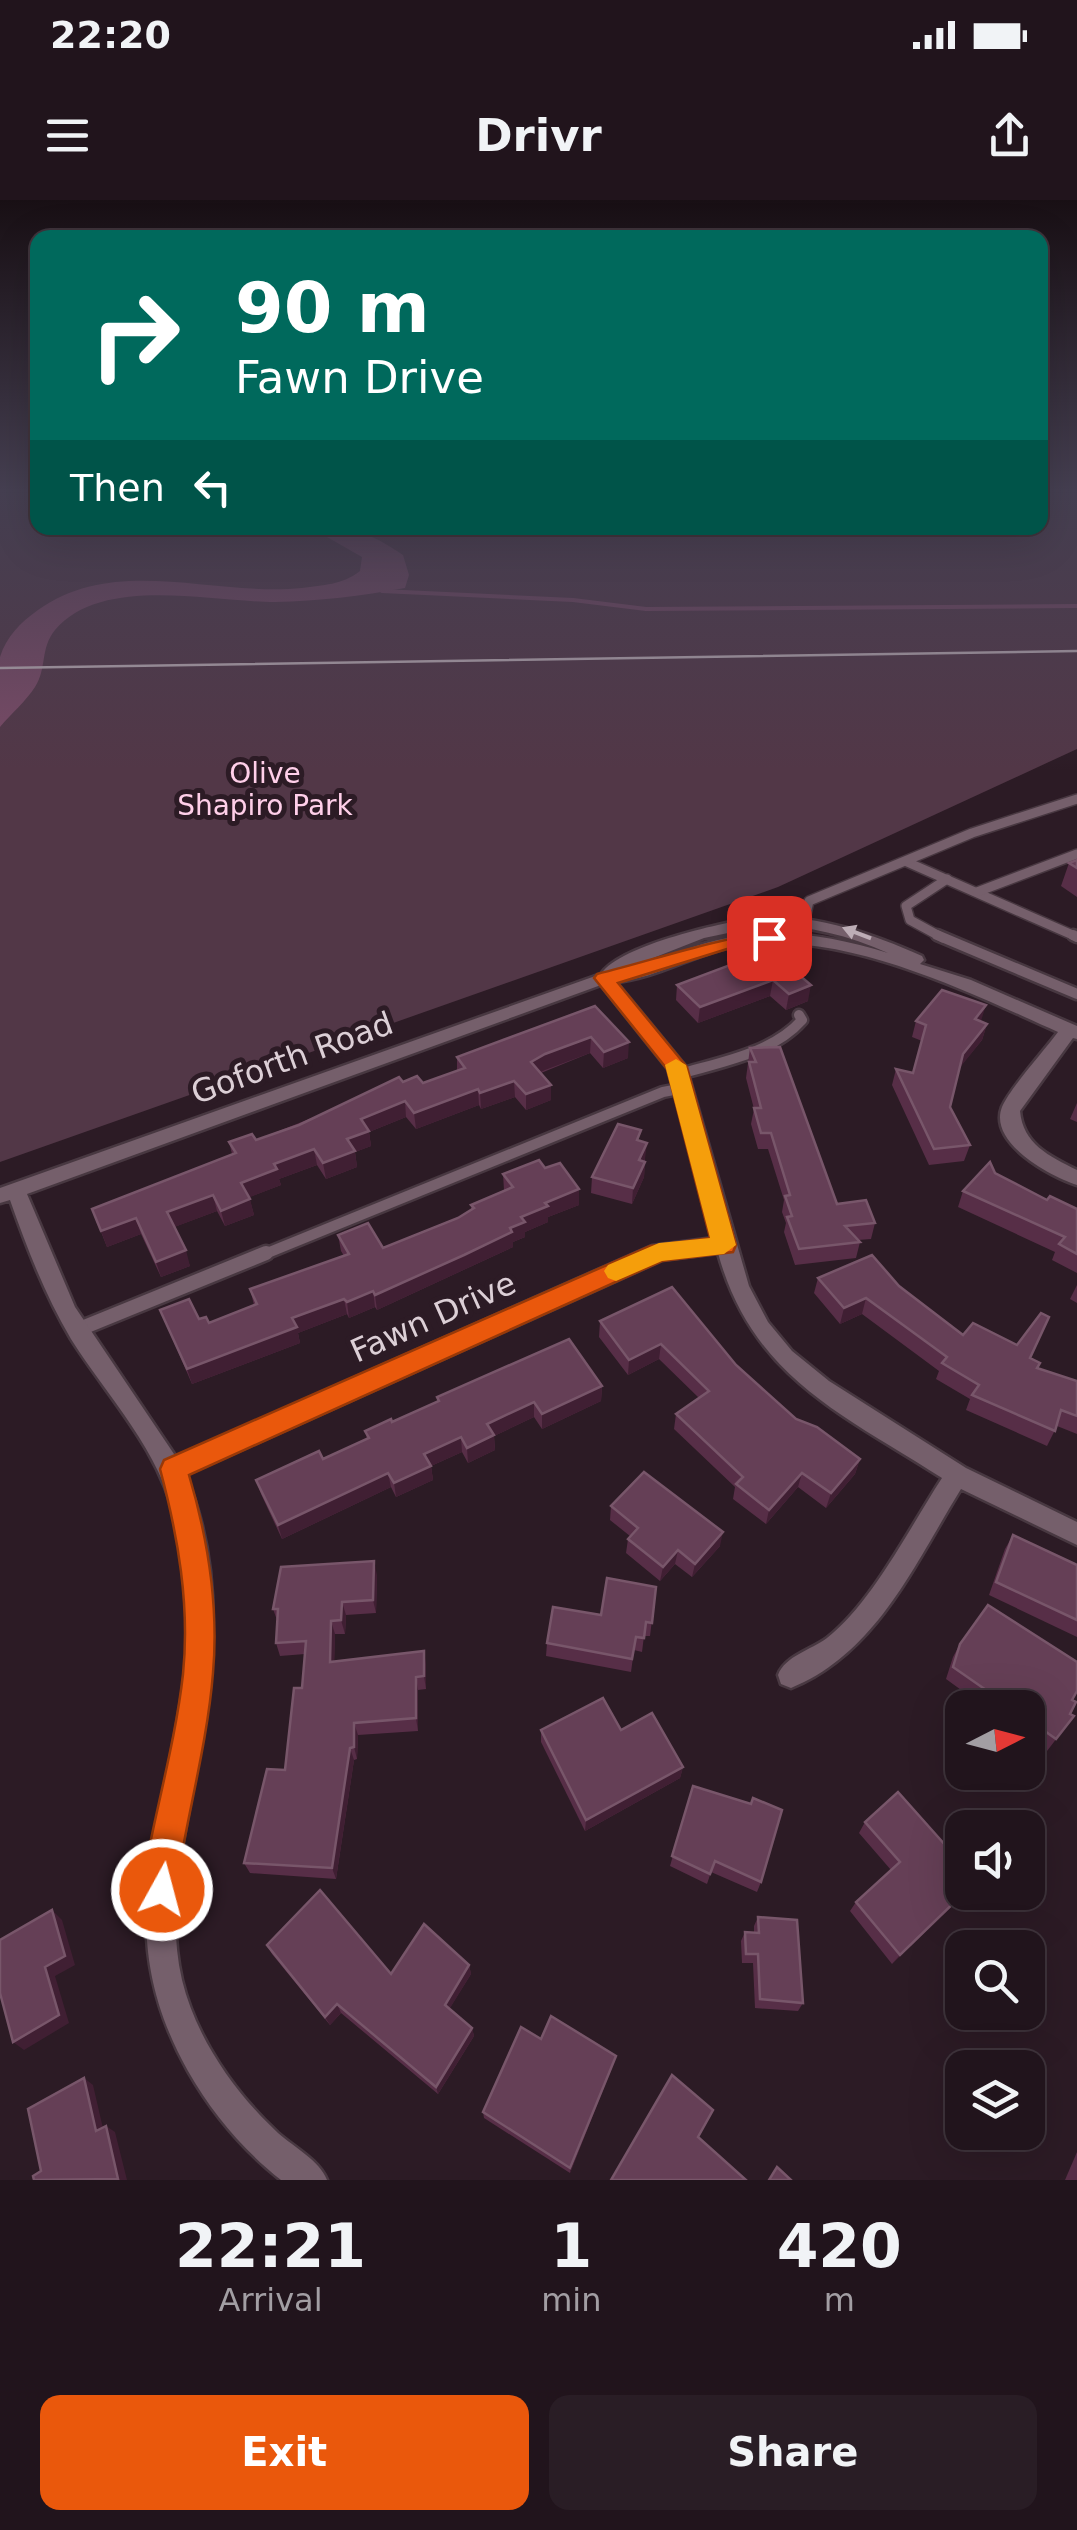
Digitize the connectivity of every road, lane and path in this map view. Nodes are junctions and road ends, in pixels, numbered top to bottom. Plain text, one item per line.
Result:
1 (1077, 799) edge
2 (1077, 854) edge
3 (907, 862) junction
4 (947, 879) junction
5 (977, 892) junction
6 (1077, 924) edge
7 (803, 928) junction
8 (1062, 930) junction
9 (1077, 937) edge
10 (604, 978) junction
11 (1077, 994) edge
12 (799, 1015) dead end
13 (1073, 1032) edge
14 (682, 1081) junction
15 (1077, 1178) edge
16 (8, 1193) edge
17 (724, 1245) junction
18 (77, 1330) junction
19 (174, 1469) junction
20 (957, 1476) junction
21 (1077, 1534) edge
22 (792, 1676) dead end
23 (310, 2180) edge

1 - 3 lane
2 - 5 lane
3 - 4 lane
3 - 7 lane
4 - 5 lane
4 - 11 lane
5 - 8 lane
6 - 8 lane
7 - 10 street, Goforth Road
7 - 13 street, Goforth Road
8 - 9 lane
10 - 14 street
10 - 16 street, Goforth Road
12 - 14 lane
13 - 15 street
14 - 17 street
14 - 18 lane
16 - 18 street
17 - 19 street, Fawn Drive
17 - 20 street
18 - 19 street
19 - 23 street
20 - 21 street
20 - 22 street

